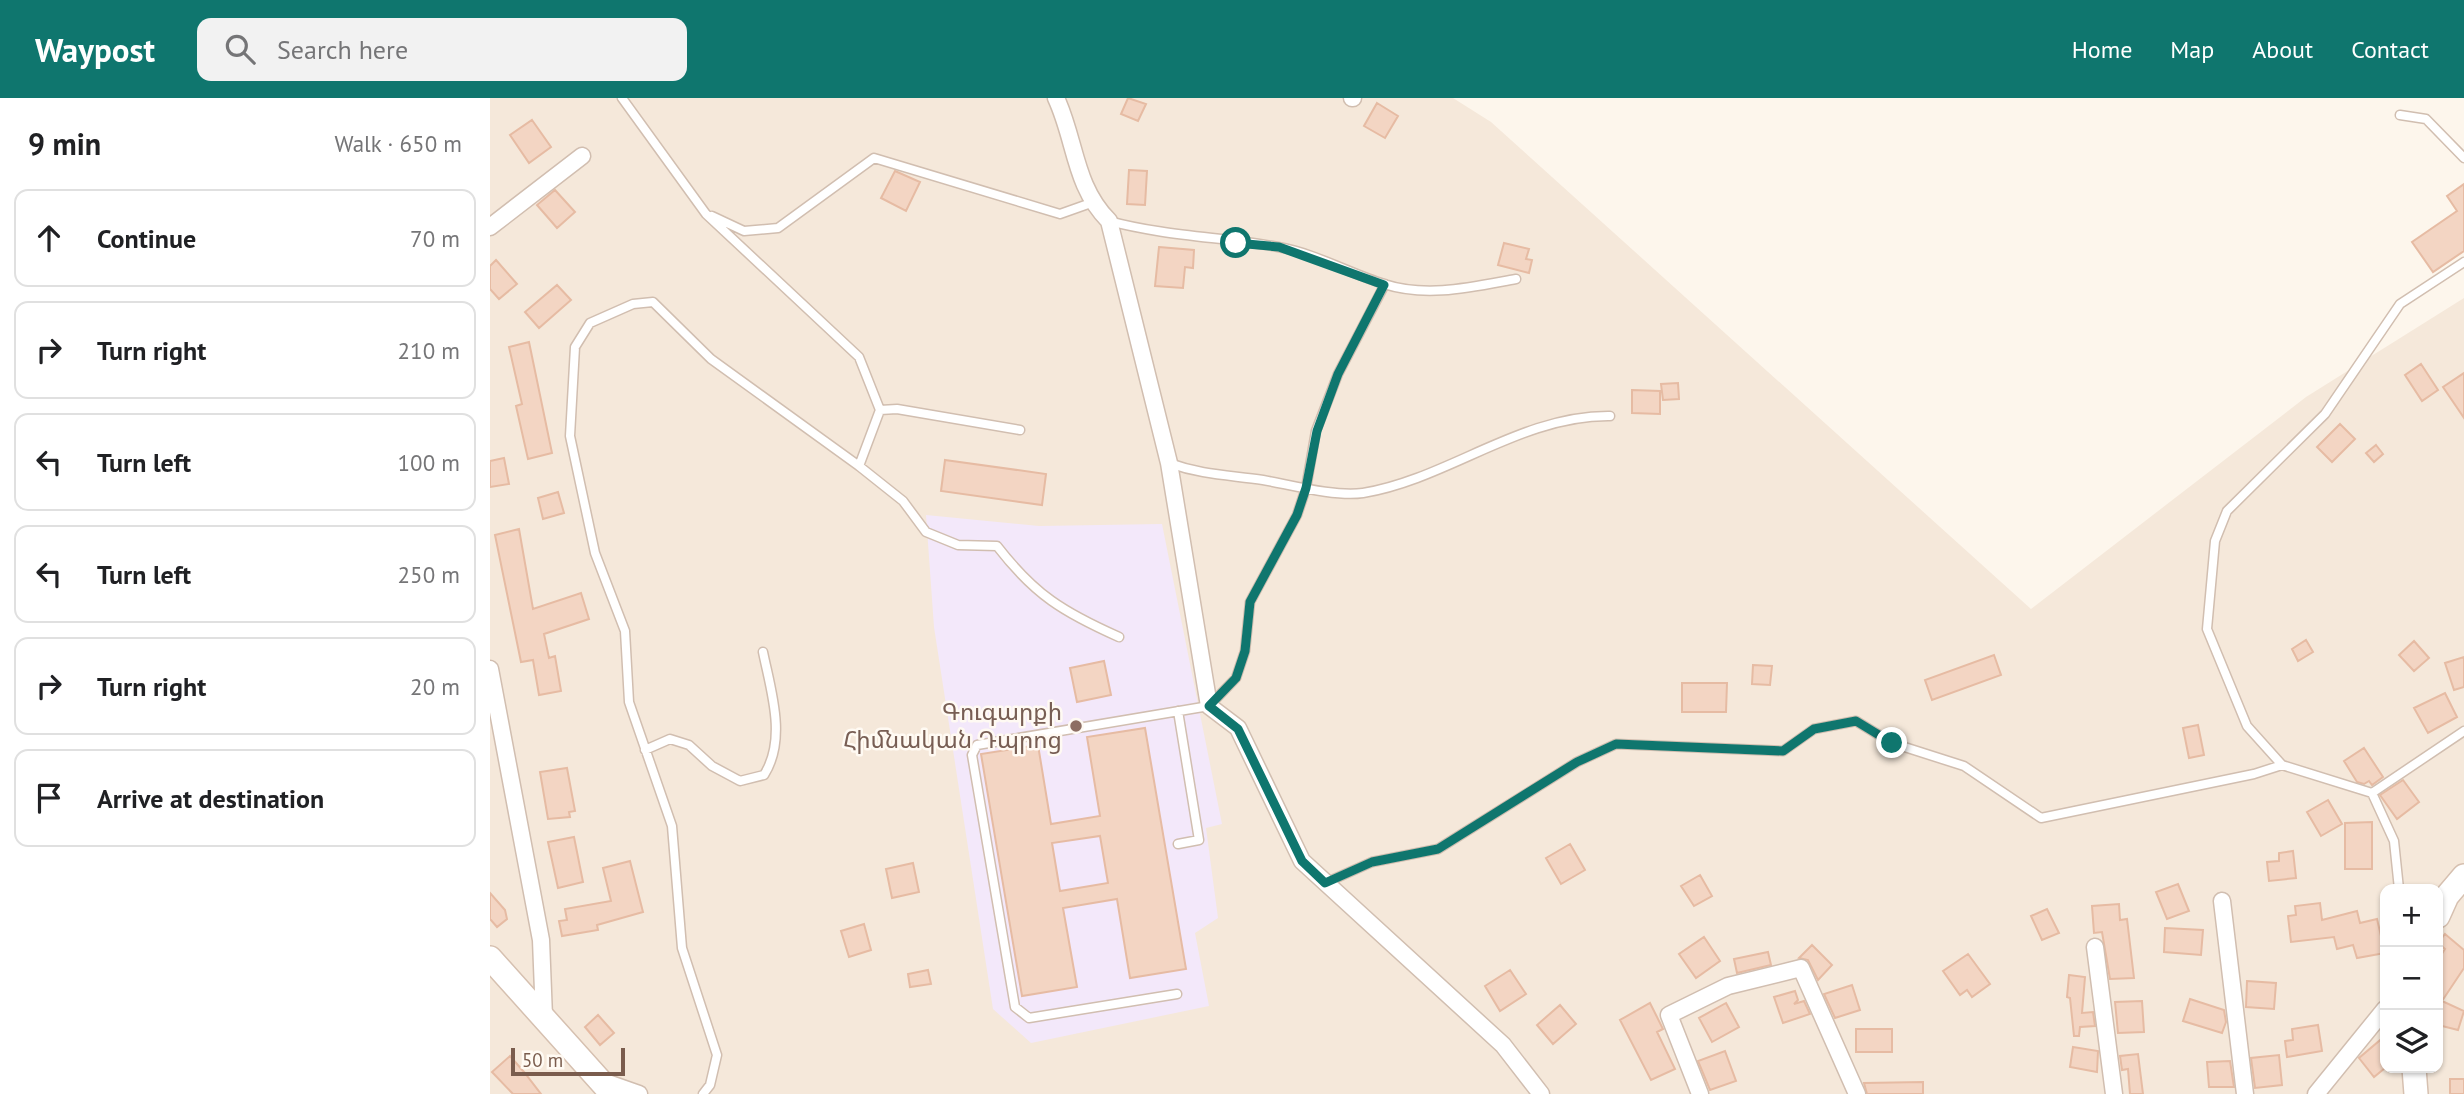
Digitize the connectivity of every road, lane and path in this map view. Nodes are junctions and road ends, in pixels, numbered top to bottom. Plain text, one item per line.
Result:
1 (622, 98) edge
2 (1056, 98) edge
3 (2400, 116) dead end
4 (582, 156) dead end
5 (2464, 158) edge
6 (1091, 203) junction
7 (706, 214) junction
8 (1109, 221) junction
9 (490, 227) edge
10 (2464, 262) edge
11 (1516, 279) dead end
12 (1384, 285) junction
13 (880, 410) junction
14 (1610, 416) dead end
15 (1020, 430) dead end
16 (1169, 463) junction
17 (859, 466) junction
18 (1306, 488) junction
19 (1119, 637) dead end
20 (763, 652) dead end
21 (490, 669) edge
22 (1209, 706) junction
23 (1178, 711) junction
24 (2464, 731) edge
25 (645, 750) junction
26 (2282, 765) junction
27 (2372, 793) junction
28 (1178, 844) dead end
29 (2464, 876) edge
30 (1325, 883) junction
31 (2398, 884) edge
32 (2222, 901) dead end
33 (2443, 905) edge
34 (2095, 947) dead end
35 (490, 958) edge
36 (1177, 994) dead end
37 (2384, 1010) edge
38 (544, 1017) junction
39 (2414, 1073) edge
40 (606, 1087) edge
41 (639, 1094) edge
42 (703, 1094) edge
43 (1541, 1094) edge
44 (1700, 1094) edge
45 (1857, 1094) edge
46 (2113, 1094) edge
47 (2245, 1094) edge
48 (2316, 1094) edge
49 (2416, 1094) edge

1 - 7 lane
2 - 6 street
3 - 5 lane
4 - 9 street
6 - 7 lane
6 - 8 street
7 - 13 lane
8 - 12 lane
8 - 16 street
10 - 26 lane
11 - 12 lane
12 - 18 lane
13 - 15 lane
13 - 17 lane
14 - 18 lane
16 - 18 lane
16 - 22 street
17 - 19 lane
17 - 25 lane
18 - 22 lane
20 - 25 lane
21 - 38 street
22 - 23 lane
22 - 30 street
23 - 28 lane
23 - 36 lane
24 - 27 lane
25 - 42 lane
26 - 27 lane
26 - 30 lane
27 - 31 lane
29 - 33 street
30 - 43 street
32 - 47 street
34 - 46 street
35 - 38 street
37 - 48 street
38 - 40 street
39 - 49 street
40 - 41 street
44 - 45 street

